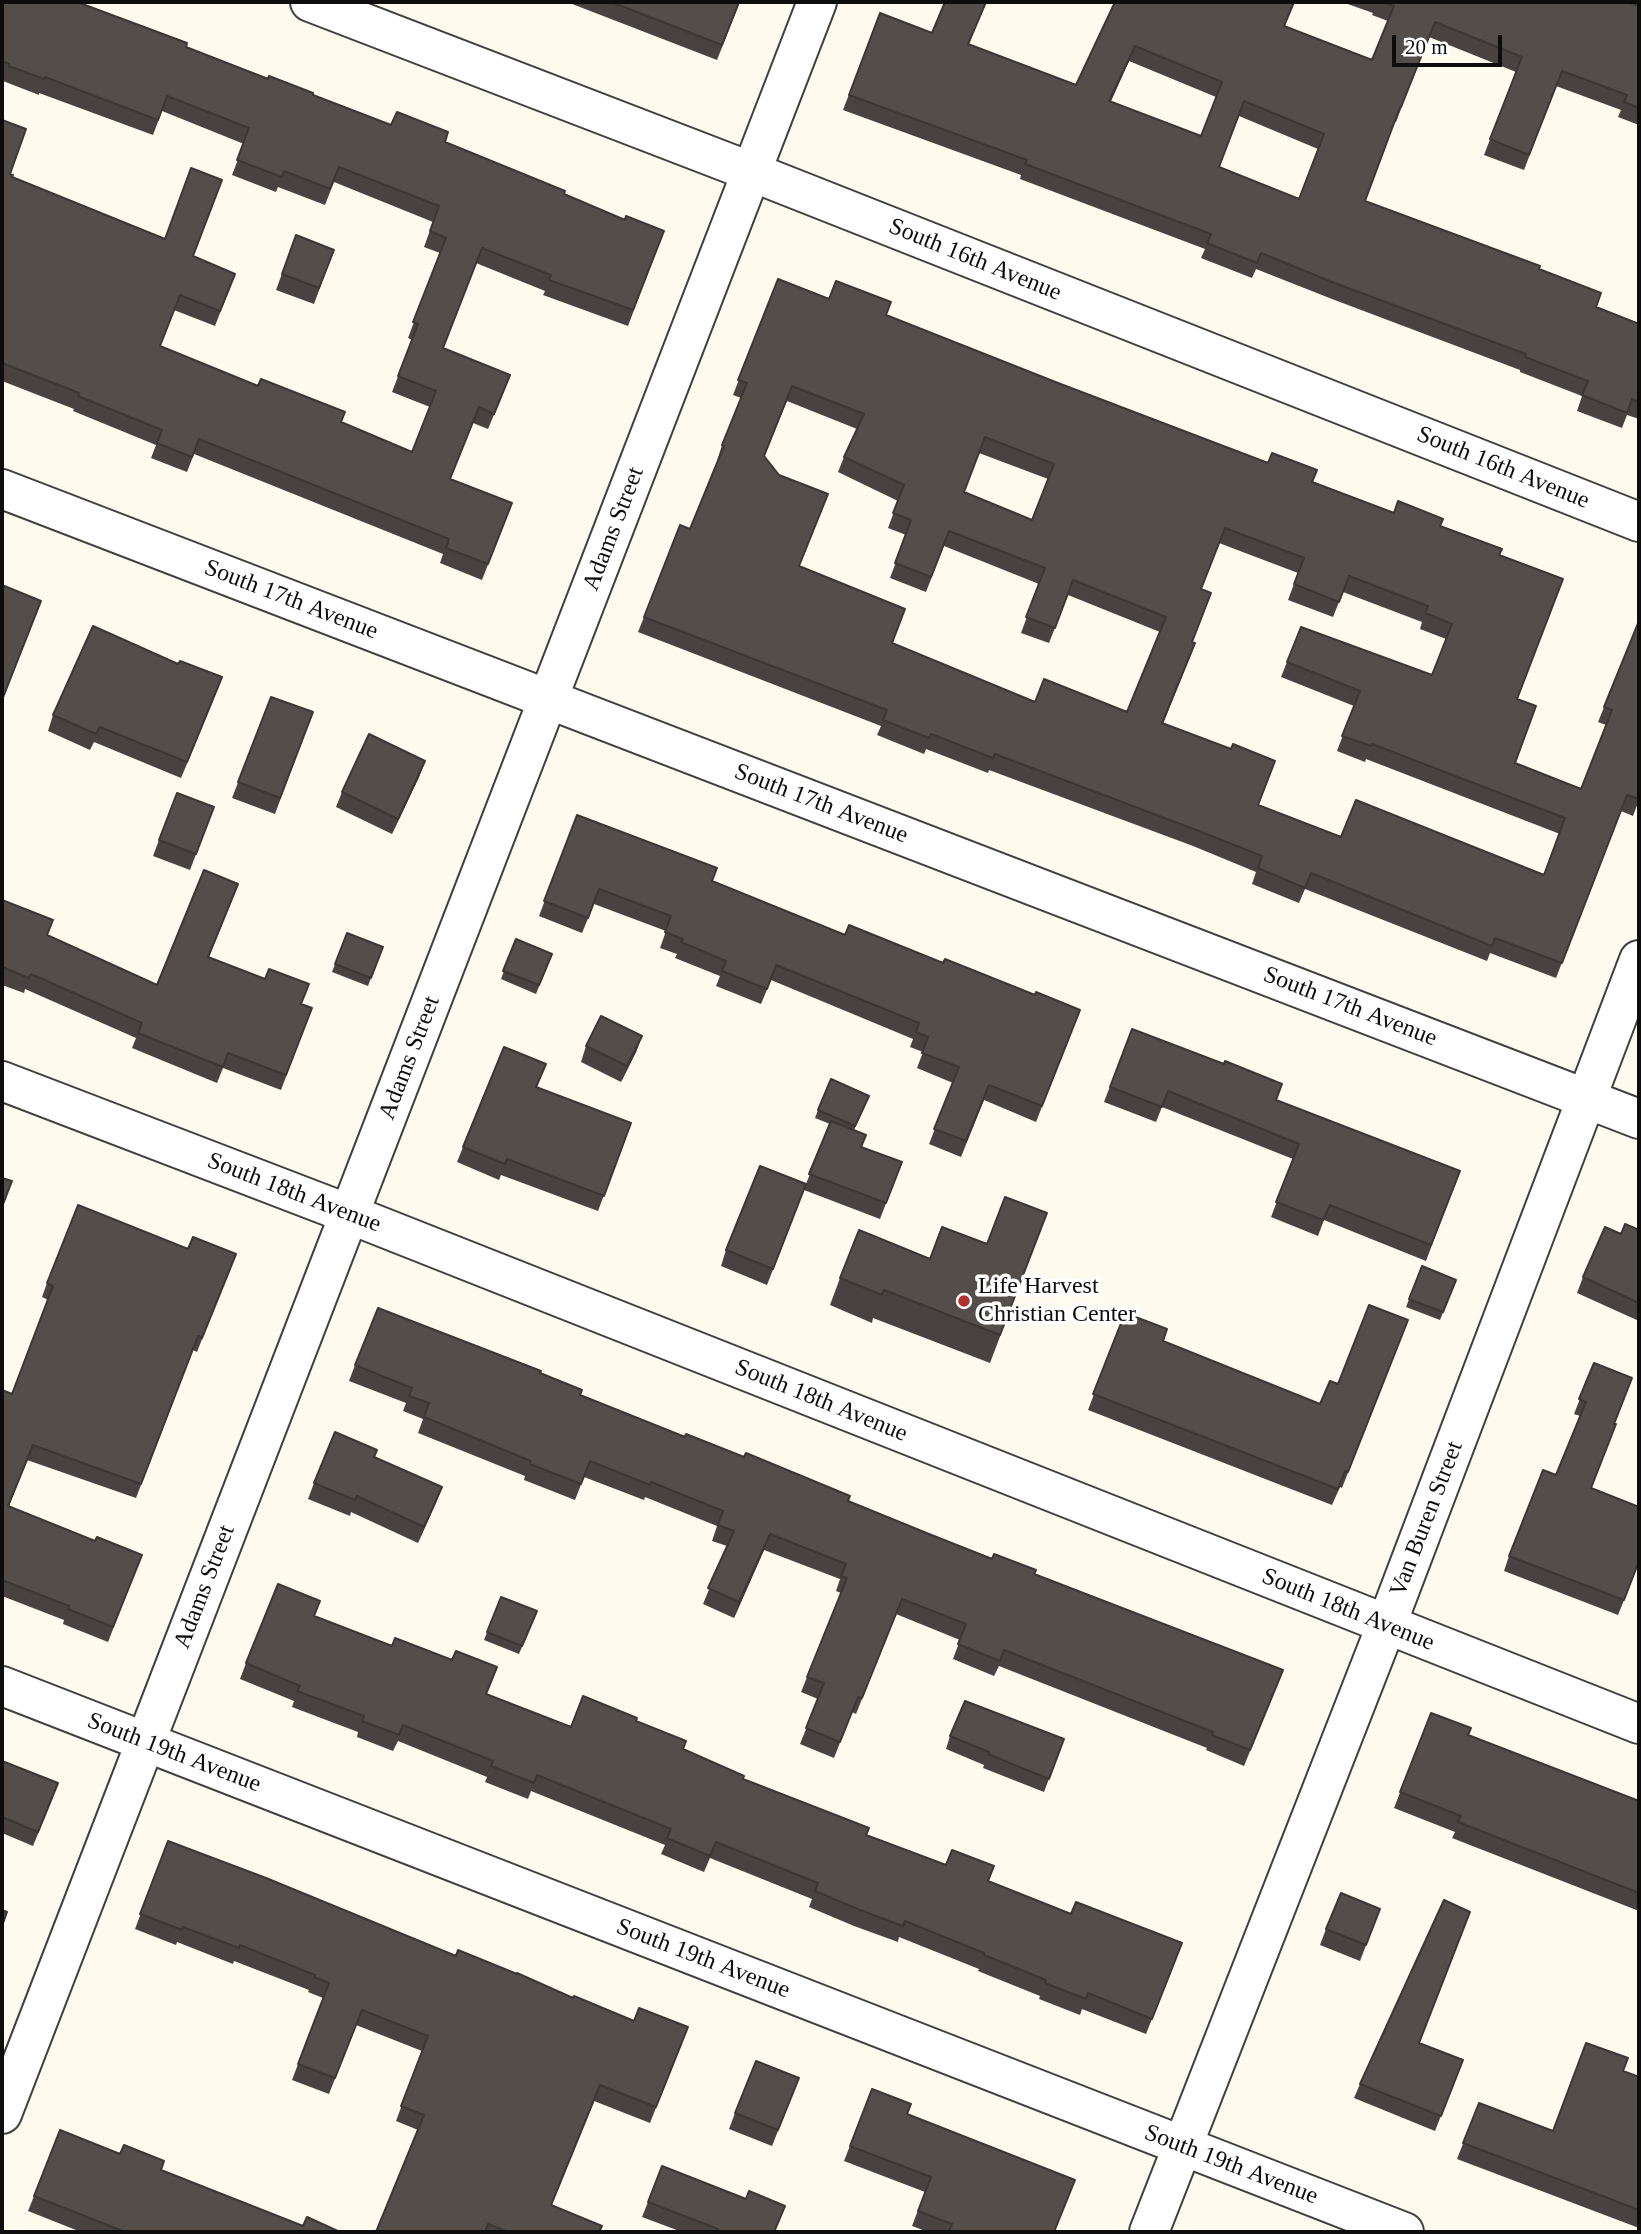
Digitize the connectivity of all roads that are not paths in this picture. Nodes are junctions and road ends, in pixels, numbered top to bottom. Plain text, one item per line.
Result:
1 (310, 2) edge
2 (817, 2) edge
3 (752, 172) junction
4 (2, 489) edge
5 (1639, 522) edge
6 (548, 699) junction
7 (1639, 960) edge
8 (2, 1081) edge
9 (1587, 1098) junction
10 (1639, 1119) edge
11 (349, 1214) junction
12 (1386, 1626) junction
13 (2, 1686) edge
14 (1639, 1724) edge
15 (145, 1742) junction
16 (2, 2114) edge
17 (1183, 2146) junction
18 (1149, 2232) edge
19 (1404, 2232) edge

1 - 3 street, South 16th Avenue
2 - 3 street, Adams Street
3 - 5 street, South 16th Avenue
3 - 6 street, Adams Street
4 - 6 street, South 17th Avenue
6 - 9 street, South 17th Avenue
6 - 11 street, Adams Street
7 - 9 street, Van Buren Street
8 - 11 street, South 18th Avenue
9 - 10 street, South 17th Avenue
9 - 12 street, Van Buren Street
11 - 12 street, South 18th Avenue
11 - 15 street, Adams Street
12 - 14 street, South 18th Avenue
12 - 17 street, Van Buren Street
13 - 15 street, South 19th Avenue
15 - 16 street, Adams Street
15 - 17 street, South 19th Avenue
17 - 18 street, Van Buren Street
17 - 19 street, South 19th Avenue

